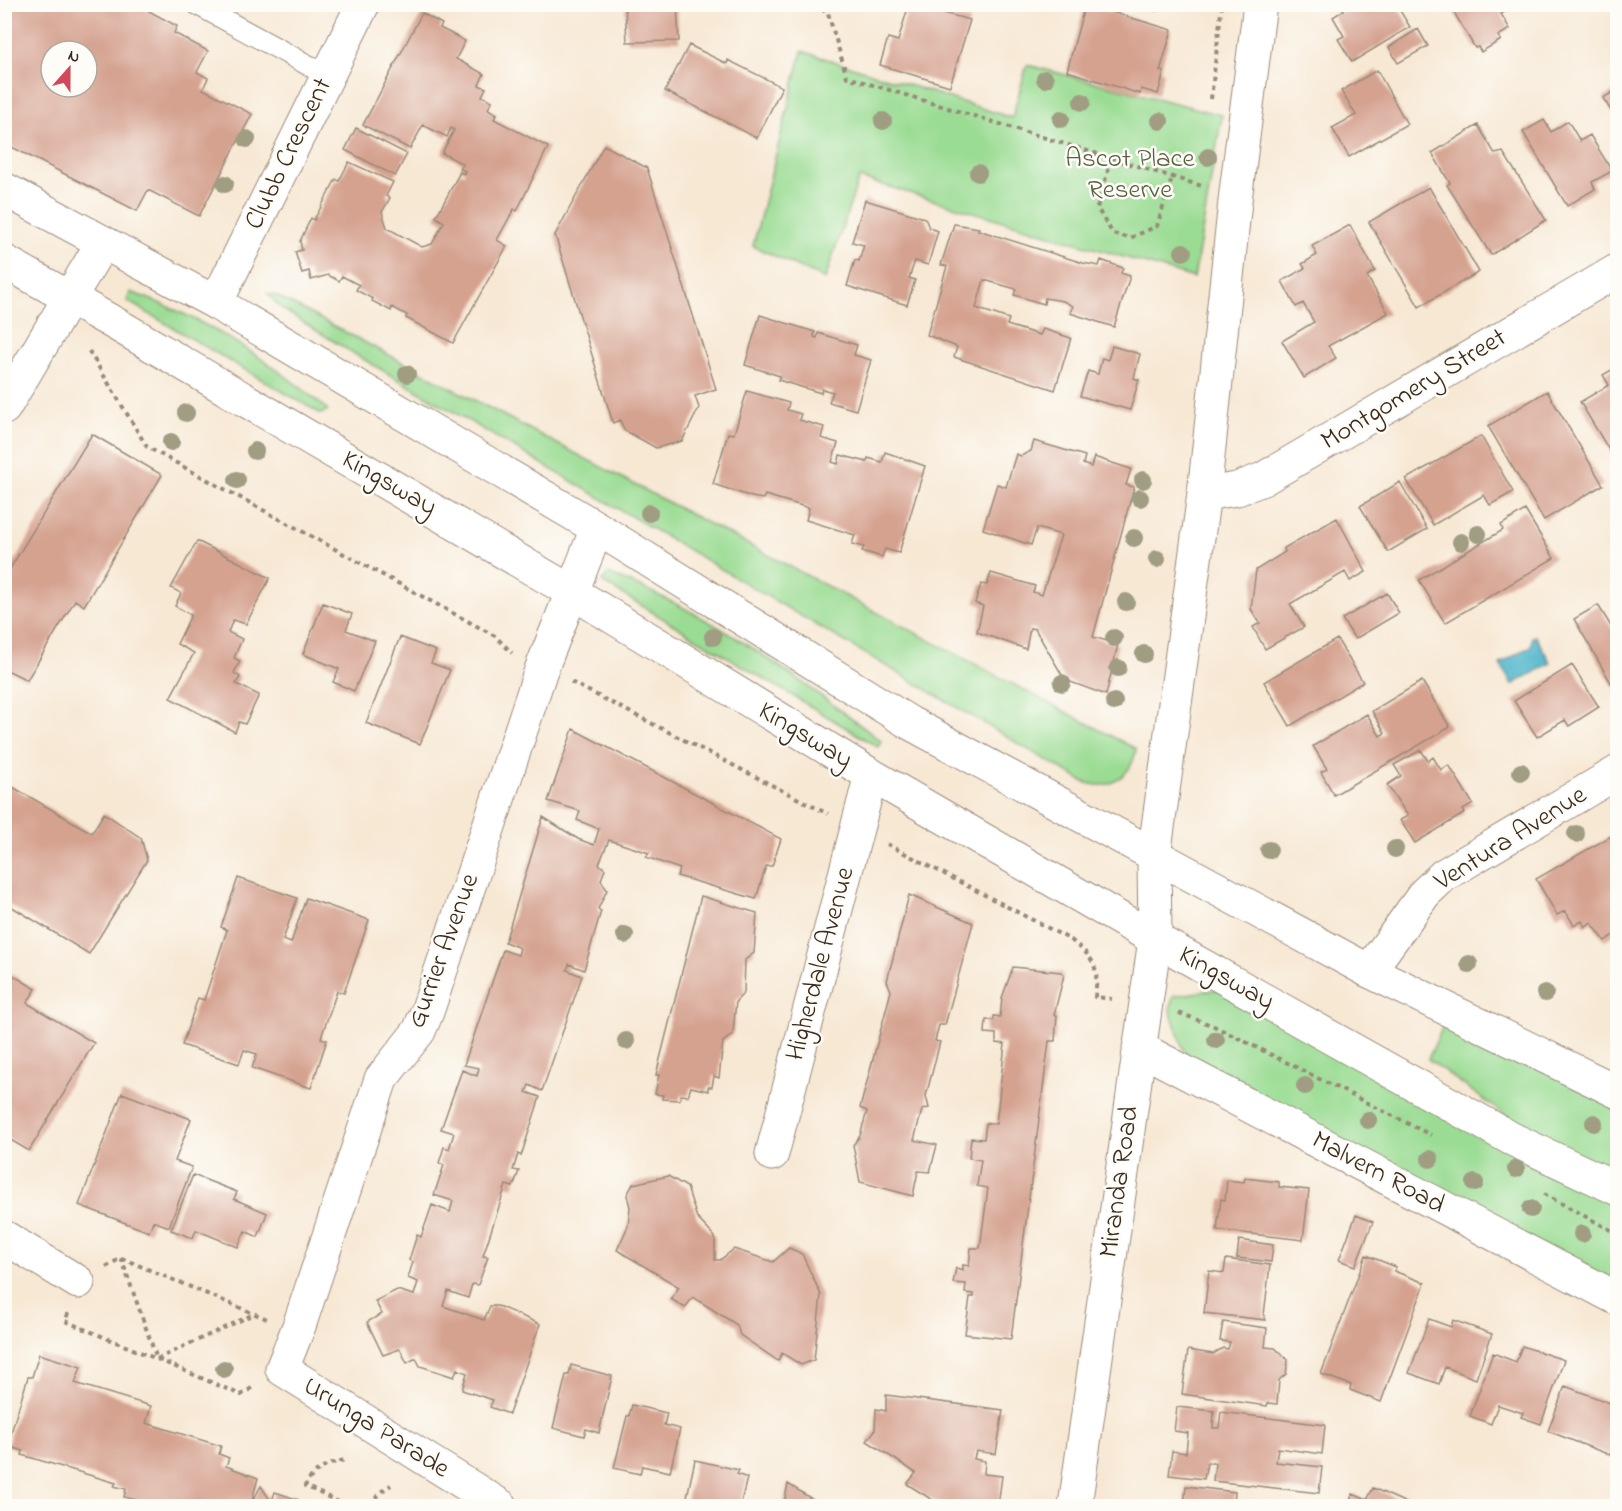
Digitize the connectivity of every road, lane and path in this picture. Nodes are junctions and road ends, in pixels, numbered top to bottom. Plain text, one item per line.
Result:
1 (196, 4) edge
2 (363, 4) edge
3 (813, 4) edge
4 (1222, 4) edge
5 (1260, 4) edge
6 (328, 76) junction
7 (1210, 106) dead end
8 (1111, 160) junction
9 (1202, 175) dead end
10 (1172, 178) junction
11 (1201, 186) junction
12 (4, 189) edge
13 (1236, 192) junction
14 (104, 242) junction
15 (4, 261) edge
16 (1617, 270) edge
17 (70, 297) junction
18 (216, 303) junction
19 (89, 351) dead end
20 (4, 408) edge
21 (1204, 494) junction
22 (597, 528) junction
23 (572, 592) junction
24 (515, 658) dead end
25 (562, 677) dead end
26 (1617, 772) edge
27 (871, 775) junction
28 (833, 817) dead end
29 (878, 839) dead end
30 (1154, 856) junction
31 (1155, 939) junction
32 (1369, 971) junction
33 (1112, 999) dead end
34 (1175, 1011) dead end
35 (1139, 1048) junction
36 (1617, 1092) edge
37 (1438, 1139) dead end
38 (772, 1154) dead end
39 (1617, 1189) edge
40 (1542, 1194) dead end
41 (1617, 1234) edge
42 (4, 1237) edge
43 (121, 1258) junction
44 (78, 1282) junction
45 (1617, 1299) edge
46 (254, 1314) junction
47 (157, 1359) junction
48 (282, 1369) junction
49 (348, 1459) dead end
50 (391, 1485) dead end
51 (347, 1506) edge
52 (371, 1506) edge
53 (501, 1506) edge
54 (1075, 1506) edge

1 - 6 lane
2 - 6 street, Clubb Crescent
3 - 8 path
4 - 7 path
5 - 13 street, Miranda Road
6 - 18 street, Clubb Crescent
8 - 10 path
8 - 10 path
9 - 11 path
10 - 11 path
11 - 13 path
12 - 14 street
13 - 21 street, Miranda Road
14 - 17 street
14 - 18 street
15 - 17 street, Kingsway
16 - 21 street, Montgomery Street
17 - 20 street
17 - 23 street, Kingsway
18 - 22 street
19 - 24 path
21 - 30 street, Miranda Road
22 - 23 street, Gurrier Avenue
22 - 30 street
23 - 27 street, Kingsway
23 - 48 street, Gurrier Avenue
25 - 28 path
26 - 32 street, Ventura Avenue
27 - 31 street, Kingsway
27 - 38 street, Higherdale Avenue
29 - 33 path
30 - 31 street, Miranda Road
30 - 32 street
31 - 35 street, Miranda Road
31 - 39 street, Kingsway
32 - 36 street
34 - 37 path
35 - 45 street, Malvern Road
35 - 54 street, Miranda Road
40 - 41 path
42 - 44 street
43 - 44 path
43 - 46 path
43 - 47 path
44 - 47 path
46 - 47 path
46 - 48 path
47 - 48 path
48 - 53 street, Urunga Parade
49 - 51 path
50 - 52 path

